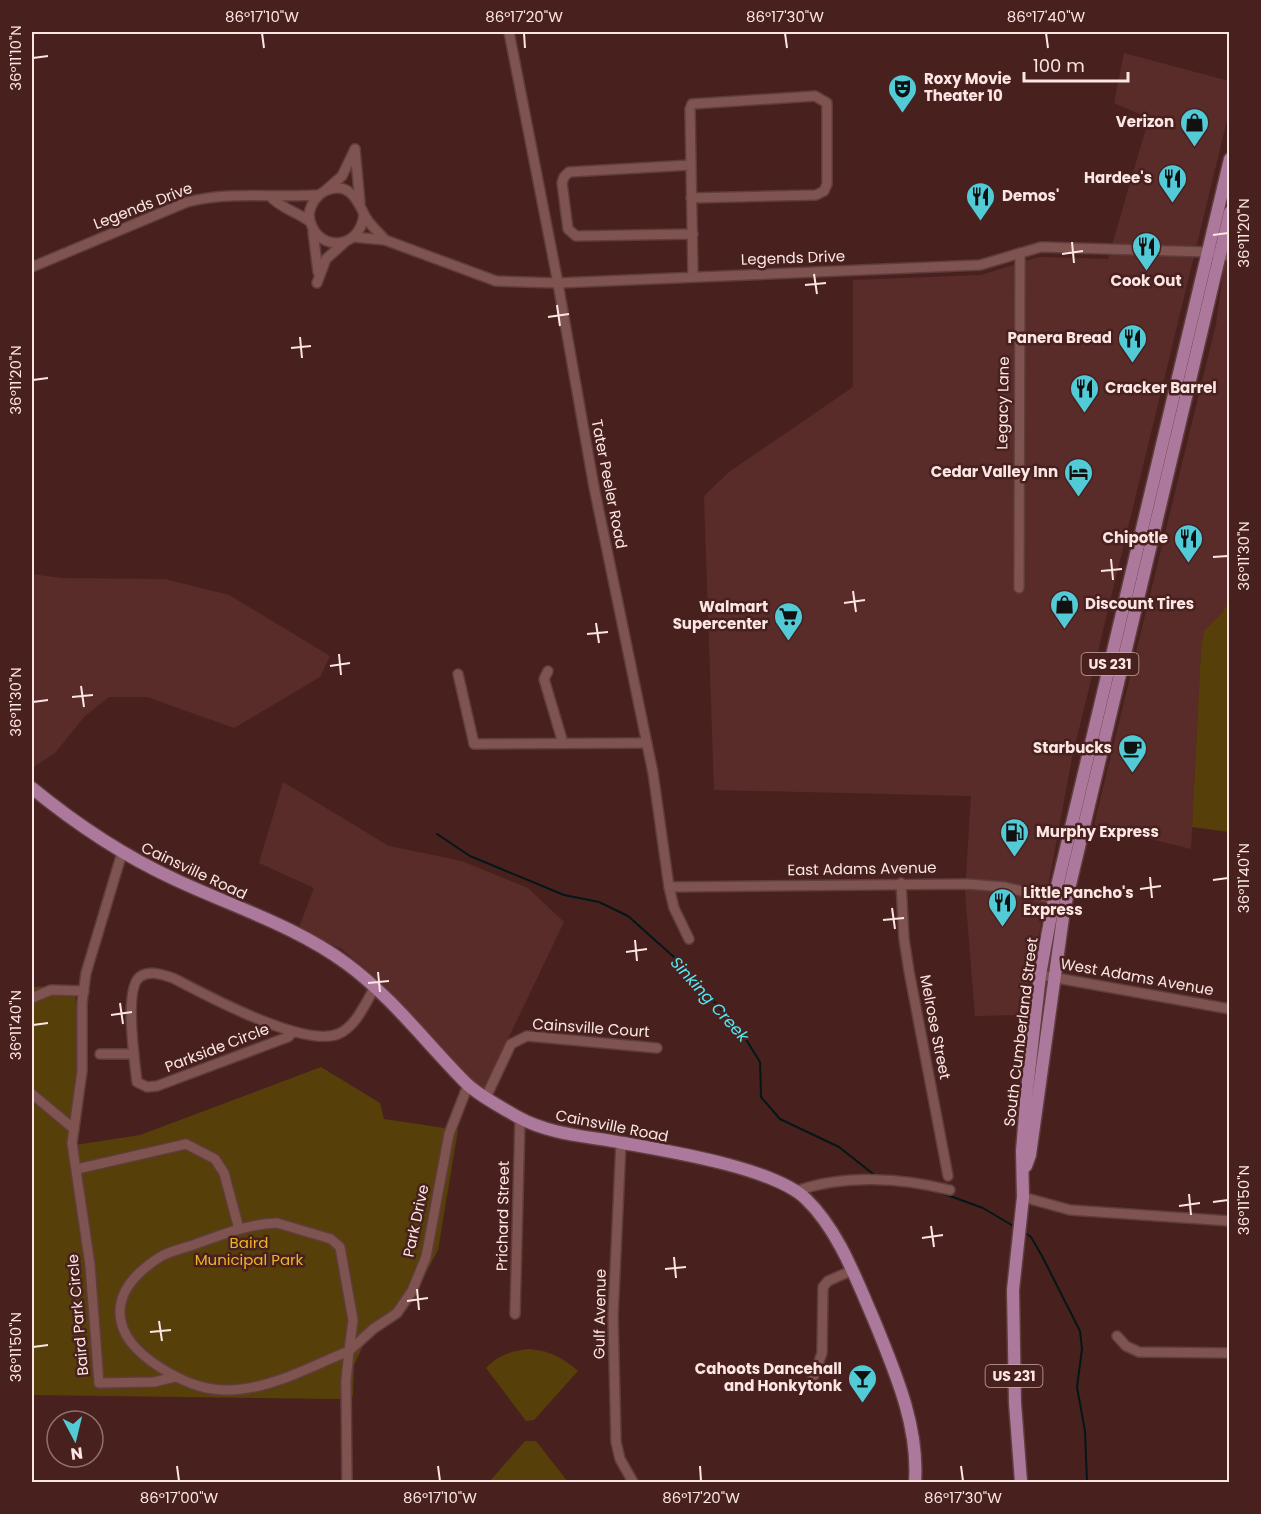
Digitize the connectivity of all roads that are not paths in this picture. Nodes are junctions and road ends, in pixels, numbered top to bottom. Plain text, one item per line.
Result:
1 (510, 32) edge
2 (1230, 159) edge
3 (691, 165) junction
4 (322, 193) junction
5 (270, 196) junction
6 (692, 198) junction
7 (360, 203) junction
8 (565, 204) junction
9 (544, 208) junction
10 (1230, 212) edge
11 (364, 214) junction
12 (311, 226) junction
13 (693, 234) junction
14 (349, 239) junction
15 (388, 241) junction
16 (1020, 253) junction
17 (1219, 254) edge
18 (32, 267) edge
19 (693, 277) junction
20 (558, 283) junction
21 (1018, 588) dead end
22 (548, 671) dead end
23 (458, 674) dead end
24 (563, 743) junction
25 (646, 743) junction
26 (32, 788) edge
27 (122, 853) junction
28 (901, 883) junction
29 (669, 886) junction
30 (1054, 899) junction
31 (690, 939) dead end
32 (1047, 977) junction
33 (375, 987) junction
34 (84, 991) junction
35 (32, 998) edge
36 (1230, 1009) edge
37 (292, 1033) junction
38 (657, 1048) dead end
39 (100, 1054) dead end
40 (134, 1054) junction
41 (468, 1085) junction
42 (32, 1094) edge
43 (486, 1097) junction
44 (520, 1118) junction
45 (74, 1129) junction
46 (621, 1142) junction
47 (77, 1169) junction
48 (948, 1176) dead end
49 (950, 1190) dead end
50 (796, 1191) junction
51 (1022, 1203) junction
52 (1230, 1221) edge
53 (239, 1229) junction
54 (853, 1270) junction
55 (515, 1314) dead end
56 (1117, 1336) dead end
57 (349, 1351) junction
58 (1230, 1353) edge
59 (175, 1377) junction
60 (810, 1386) dead end
61 (347, 1482) edge
62 (633, 1482) edge
63 (915, 1482) edge
64 (1021, 1482) edge

1 - 9 street, Tater Peeler Road
2 - 17 main road, South Cumberland Street / US 231
3 - 6 street
3 - 6 street
3 - 8 street
4 - 5 street, Legends Drive
4 - 7 street, Legends Drive
4 - 7 street
4 - 12 street
5 - 12 street, Legends Drive
5 - 18 street, Legends Drive
6 - 13 street
7 - 11 street
8 - 9 street
8 - 13 street
9 - 20 street, Tater Peeler Road
10 - 17 main road, South Cumberland Street / US 231
11 - 14 street
11 - 15 street
12 - 14 street, Legends Drive
12 - 14 street
13 - 19 street
14 - 15 street, Legends Drive
15 - 20 street, Legends Drive
16 - 17 street, Legends Drive
16 - 19 street, Legends Drive
16 - 21 street, Legacy Lane
17 - 30 main road, South Cumberland Street / US 231
17 - 32 main road, South Cumberland Street / US 231
19 - 20 street, Legends Drive
20 - 25 street, Tater Peeler Road
22 - 24 street
23 - 24 street
24 - 25 street
25 - 29 street, Tater Peeler Road
26 - 27 main road, Cainsville Road
27 - 33 main road, Cainsville Road
27 - 34 street, Baird Park Circle
28 - 29 street, East Adams Avenue
28 - 30 street, East Adams Avenue
28 - 48 street, Melrose Street
29 - 31 street, Tater Peeler Road
30 - 32 main road, South Cumberland Street / US 231
32 - 36 street, West Adams Avenue
32 - 51 main road, South Cumberland Street / US 231
33 - 37 street, Parkside Circle
33 - 41 main road, Cainsville Road
34 - 35 street
34 - 45 street, Baird Park Circle
37 - 40 street, Parkside Circle
37 - 40 street, Parkside Circle
38 - 43 street, Cainsville Court
39 - 40 street
41 - 43 main road, Cainsville Road
41 - 57 street, Park Drive
42 - 45 street
43 - 44 main road, Cainsville Road
44 - 46 main road, Cainsville Road
44 - 55 street, Prichard Street
45 - 47 street, Baird Park Circle
46 - 50 main road, Cainsville Road
46 - 62 street, Gulf Avenue
47 - 53 street
47 - 59 street, Baird Park Circle
49 - 50 street
50 - 54 main road, Cainsville Road
51 - 52 street
51 - 64 main road, South Cumberland Street / US 231
53 - 57 street
53 - 59 street
54 - 60 street
54 - 63 main road, Cainsville Road
56 - 58 street
57 - 59 street
57 - 61 street

